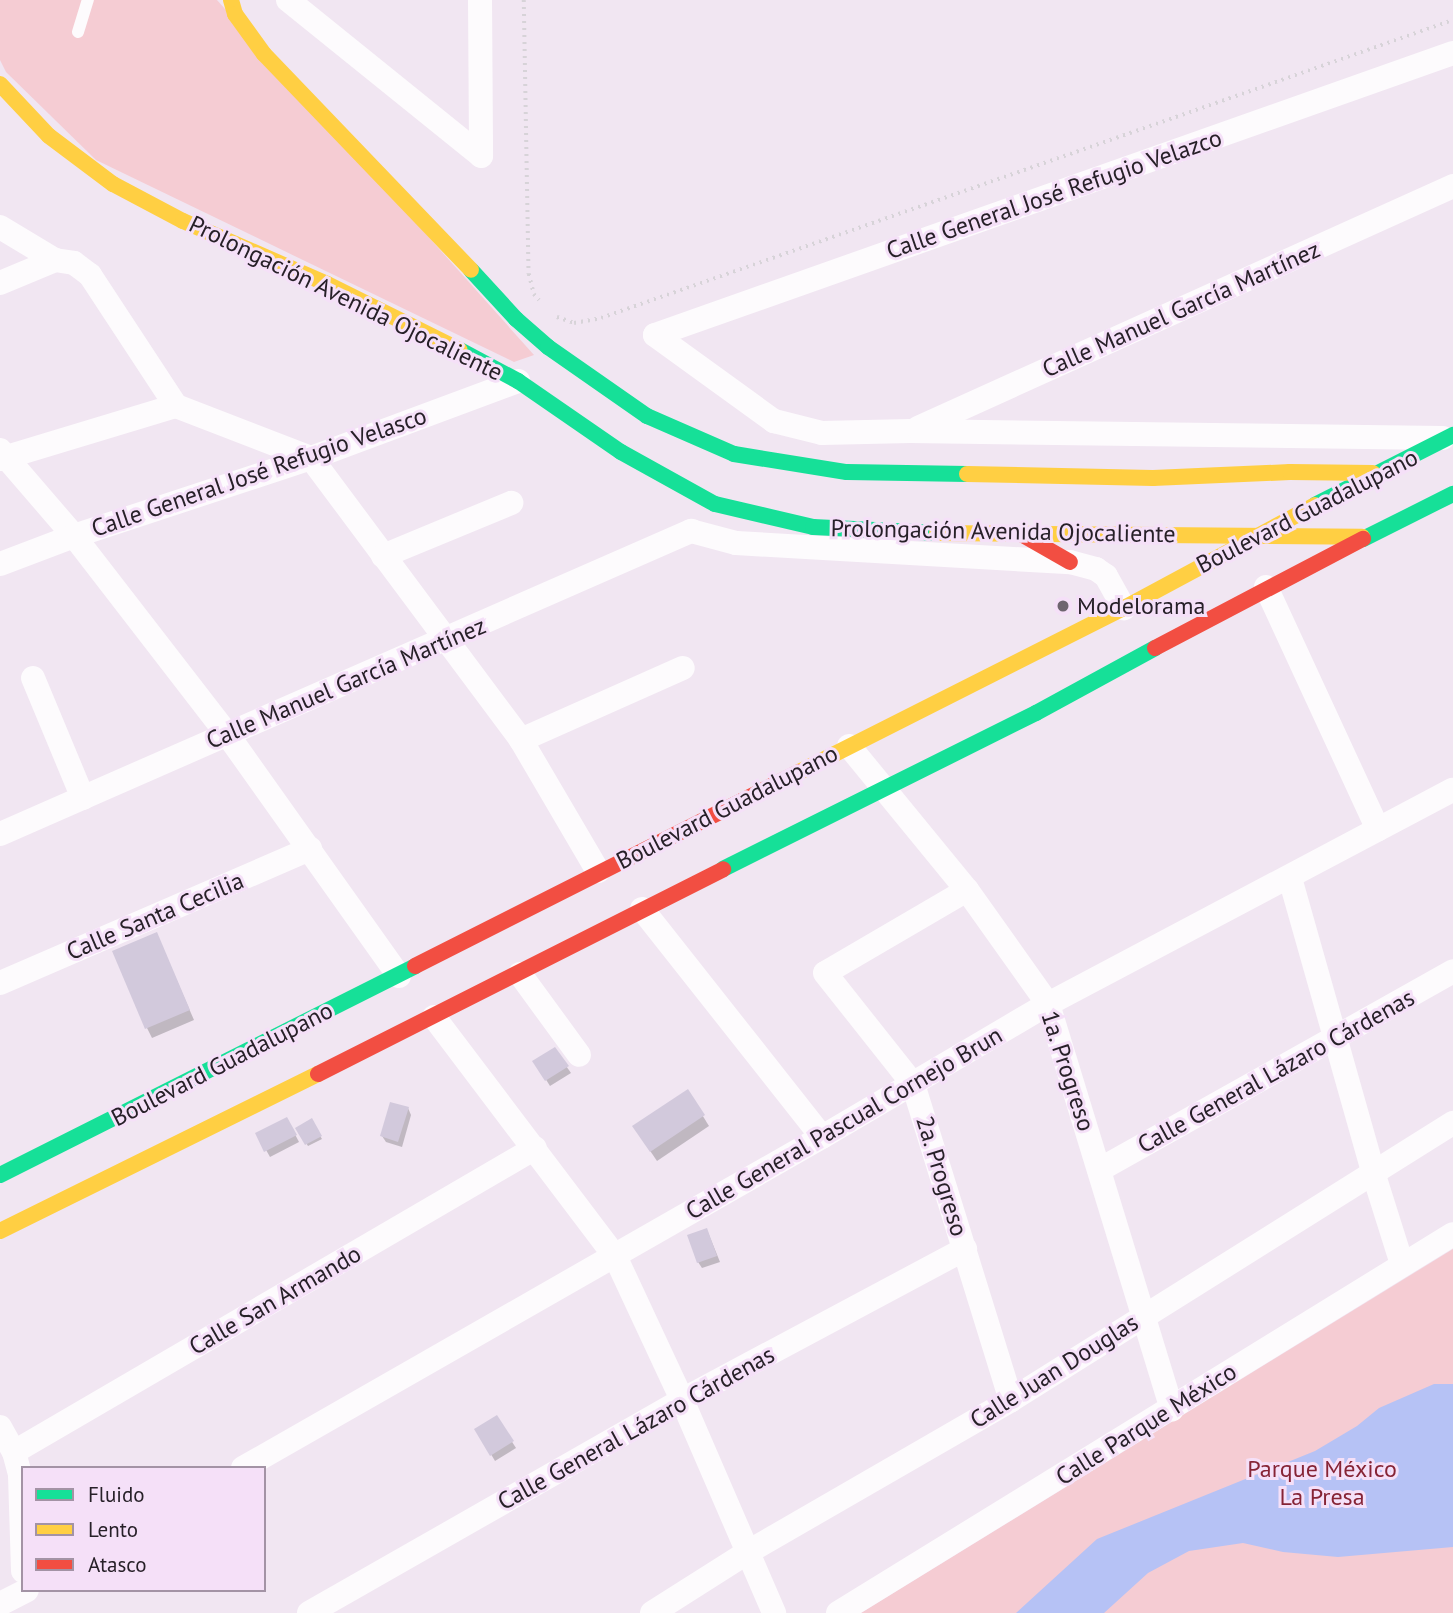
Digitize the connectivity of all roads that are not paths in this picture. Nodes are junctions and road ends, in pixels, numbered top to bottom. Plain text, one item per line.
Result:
1 (88, 0) edge
2 (231, 0) edge
3 (288, 0) edge
4 (480, 0) edge
5 (78, 32) dead end
6 (1453, 53) edge
7 (0, 84) edge
8 (1453, 186) edge
9 (0, 227) edge
10 (55, 260) junction
11 (0, 283) edge
12 (518, 381) junction
13 (176, 406) junction
14 (910, 431) junction
15 (852, 434) junction
16 (1451, 437) edge
17 (1, 455) edge
18 (311, 458) junction
19 (847, 472) junction
20 (1290, 472) junction
21 (1380, 473) junction
22 (1453, 494) edge
23 (1301, 499) junction
24 (511, 503) dead end
25 (1442, 509) edge
26 (1020, 534) junction
27 (1254, 535) junction
28 (74, 536) junction
29 (1372, 537) junction
30 (1288, 538) junction
31 (383, 556) junction
32 (1273, 557) dead end
33 (1070, 562) junction
34 (0, 564) edge
35 (1266, 587) junction
36 (1124, 608) junction
37 (446, 640) junction
38 (683, 668) dead end
39 (1063, 677) dead end
40 (33, 678) dead end
41 (1036, 713) junction
42 (227, 734) junction
43 (521, 740) junction
44 (849, 746) junction
45 (885, 787) junction
46 (1453, 790) edge
47 (83, 798) junction
48 (1378, 829) junction
49 (0, 834) edge
50 (310, 849) junction
51 (598, 871) junction
52 (1290, 878) junction
53 (967, 890) junction
54 (642, 909) junction
55 (1453, 971) edge
56 (520, 974) junction
57 (399, 976) junction
58 (0, 983) edge
59 (1048, 1004) junction
60 (435, 1017) junction
61 (1335, 1039) junction
62 (579, 1055) dead end
63 (913, 1084) junction
64 (1453, 1123) edge
65 (822, 1137) junction
66 (535, 1148) junction
67 (1099, 1170) junction
68 (1373, 1172) junction
69 (0, 1175) edge
70 (0, 1231) edge
71 (1453, 1234) edge
72 (965, 1249) junction
73 (615, 1256) junction
74 (1402, 1264) junction
75 (1143, 1317) junction
76 (1011, 1399) junction
77 (682, 1400) junction
78 (1171, 1409) junction
79 (0, 1427) edge
80 (14, 1452) junction
81 (247, 1466) edge
82 (21, 1494) edge
83 (747, 1552) junction
84 (24, 1592) edge
85 (0, 1604) edge
86 (309, 1613) edge
87 (652, 1613) edge
88 (774, 1613) edge
89 (838, 1613) edge

1 - 5 lane
2 - 19 main road
3 - 4 street
6 - 15 street, Calle General José Refugio Velazco
7 - 12 main road, Prolongación Avenida Ojocaliente
8 - 14 street, Calle Manuel García Martínez
9 - 10 street
10 - 11 street
10 - 13 street
12 - 18 street, Calle General José Refugio Velasco
12 - 26 main road, Prolongación Avenida Ojocaliente
13 - 17 street
13 - 18 street
14 - 15 street
14 - 16 street
15 - 19 street
16 - 21 main road, Boulevard Guadalupano
17 - 28 street
18 - 28 street, Calle General José Refugio Velasco
18 - 31 street
19 - 20 main road
20 - 21 main road
20 - 23 main road
21 - 23 main road, Boulevard Guadalupano
22 - 25 main road, Boulevard Guadalupano
23 - 27 main road, Boulevard Guadalupano
23 - 30 main road
24 - 31 street
25 - 29 main road, Boulevard Guadalupano
26 - 27 main road, Prolongación Avenida Ojocaliente
26 - 33 main road
27 - 30 main road, Prolongación Avenida Ojocaliente
27 - 36 main road, Boulevard Guadalupano
28 - 34 street, Calle General José Refugio Velasco
28 - 42 street
29 - 30 main road, Prolongación Avenida Ojocaliente
29 - 35 main road, Boulevard Guadalupano
30 - 32 main road
31 - 37 street
33 - 36 street
33 - 37 street, Calle Manuel García Martínez
35 - 41 main road, Boulevard Guadalupano
35 - 48 street
36 - 44 main road, Boulevard Guadalupano
37 - 42 street, Calle Manuel García Martínez
37 - 43 street
38 - 43 street
39 - 41 main road
40 - 47 street
41 - 45 main road, Boulevard Guadalupano
42 - 47 street, Calle Manuel García Martínez
42 - 50 street
43 - 51 street
44 - 45 street, 1a. Progreso
44 - 51 main road, Boulevard Guadalupano
45 - 53 street, 1a. Progreso
45 - 54 main road, Boulevard Guadalupano
46 - 48 street, Calle General Pascual Cornejo Brun
47 - 49 street, Calle Manuel García Martínez
48 - 52 street, Calle General Pascual Cornejo Brun
50 - 57 street
50 - 58 street, Calle Santa Cecilia
51 - 57 main road, Boulevard Guadalupano
52 - 59 street, Calle General Pascual Cornejo Brun
52 - 61 street
53 - 59 street, 1a. Progreso
53 - 63 street, 2a. Progreso
54 - 56 main road, Boulevard Guadalupano
54 - 65 street
55 - 61 street, Calle General Lázaro Cárdenas
56 - 60 main road, Boulevard Guadalupano
56 - 62 street
57 - 69 main road, Boulevard Guadalupano
59 - 63 street, Calle General Pascual Cornejo Brun
59 - 67 street, 1a. Progreso
60 - 66 street
60 - 70 main road, Boulevard Guadalupano
61 - 67 street, Calle General Lázaro Cárdenas
61 - 68 street
63 - 65 street, Calle General Pascual Cornejo Brun
63 - 72 street, 2a. Progreso
64 - 68 street, Calle Juan Douglas
65 - 73 street, Calle General Pascual Cornejo Brun
66 - 73 street
66 - 80 street, Calle San Armando
67 - 75 street, 1a. Progreso
68 - 74 street
68 - 75 street, Calle Juan Douglas
71 - 74 street, Calle Parque México
72 - 76 street, 2a. Progreso
72 - 77 street, Calle General Lázaro Cárdenas
73 - 77 street
73 - 81 street, Calle General Pascual Cornejo Brun
74 - 78 street, Calle Parque México
75 - 76 street, Calle Juan Douglas
75 - 78 street, 1a. Progreso
76 - 83 street, Calle Juan Douglas
77 - 83 street
77 - 86 street, Calle General Lázaro Cárdenas
78 - 89 street, Calle Parque México
79 - 80 street
80 - 82 street
83 - 87 street, Calle Juan Douglas
83 - 88 street
84 - 85 street

